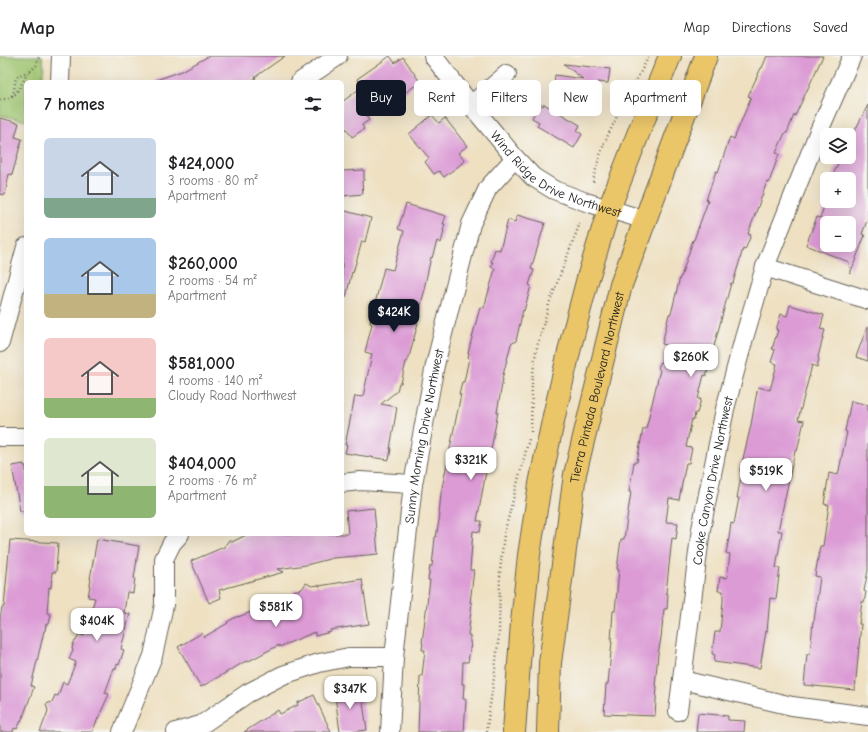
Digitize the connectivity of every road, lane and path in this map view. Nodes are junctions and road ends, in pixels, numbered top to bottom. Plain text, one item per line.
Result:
1 (39, 56) edge
2 (61, 56) edge
3 (338, 56) edge
4 (433, 56) edge
5 (649, 56) edge
6 (670, 56) edge
7 (706, 56) edge
8 (852, 56) edge
9 (30, 71) junction
10 (506, 74) dead end
11 (60, 80) edge
12 (303, 80) edge
13 (11, 96) junction
14 (0, 100) edge
15 (471, 105) junction
16 (514, 158) junction
17 (593, 182) dead end
18 (609, 209) junction
19 (645, 220) junction
20 (24, 254) edge
21 (765, 267) junction
22 (868, 300) edge
23 (0, 343) edge
24 (0, 437) edge
25 (24, 437) edge
26 (344, 483) edge
27 (413, 484) junction
28 (178, 536) edge
29 (394, 657) junction
30 (682, 680) junction
31 (678, 711) dead end
32 (868, 716) edge
33 (128, 732) edge
34 (176, 732) edge
35 (390, 732) edge
36 (514, 732) edge
37 (548, 732) edge

1 - 9 path
2 - 11 street
3 - 12 street
4 - 15 street, Wind Ridge Drive Northwest
5 - 17 path
6 - 18 main road
7 - 19 main road, Tierra Pintada Boulevard Northwest
8 - 21 street, Cooke Canyon Drive Northwest
9 - 13 path
9 - 13 path
10 - 15 street
13 - 14 path
15 - 16 street, Wind Ridge Drive Northwest
16 - 18 street, Wind Ridge Drive Northwest
16 - 27 street, Sunny Morning Drive Northwest
18 - 19 street, Wind Ridge Drive Northwest
18 - 36 main road
19 - 37 main road, Tierra Pintada Boulevard Northwest
20 - 23 street
21 - 22 street
21 - 30 street, Cooke Canyon Drive Northwest
24 - 25 street
26 - 27 street
27 - 29 street, Sunny Morning Drive Northwest
28 - 33 street
29 - 34 street
29 - 35 street, Sunny Morning Drive Northwest
30 - 31 street, Cooke Canyon Drive Northwest
30 - 32 street

